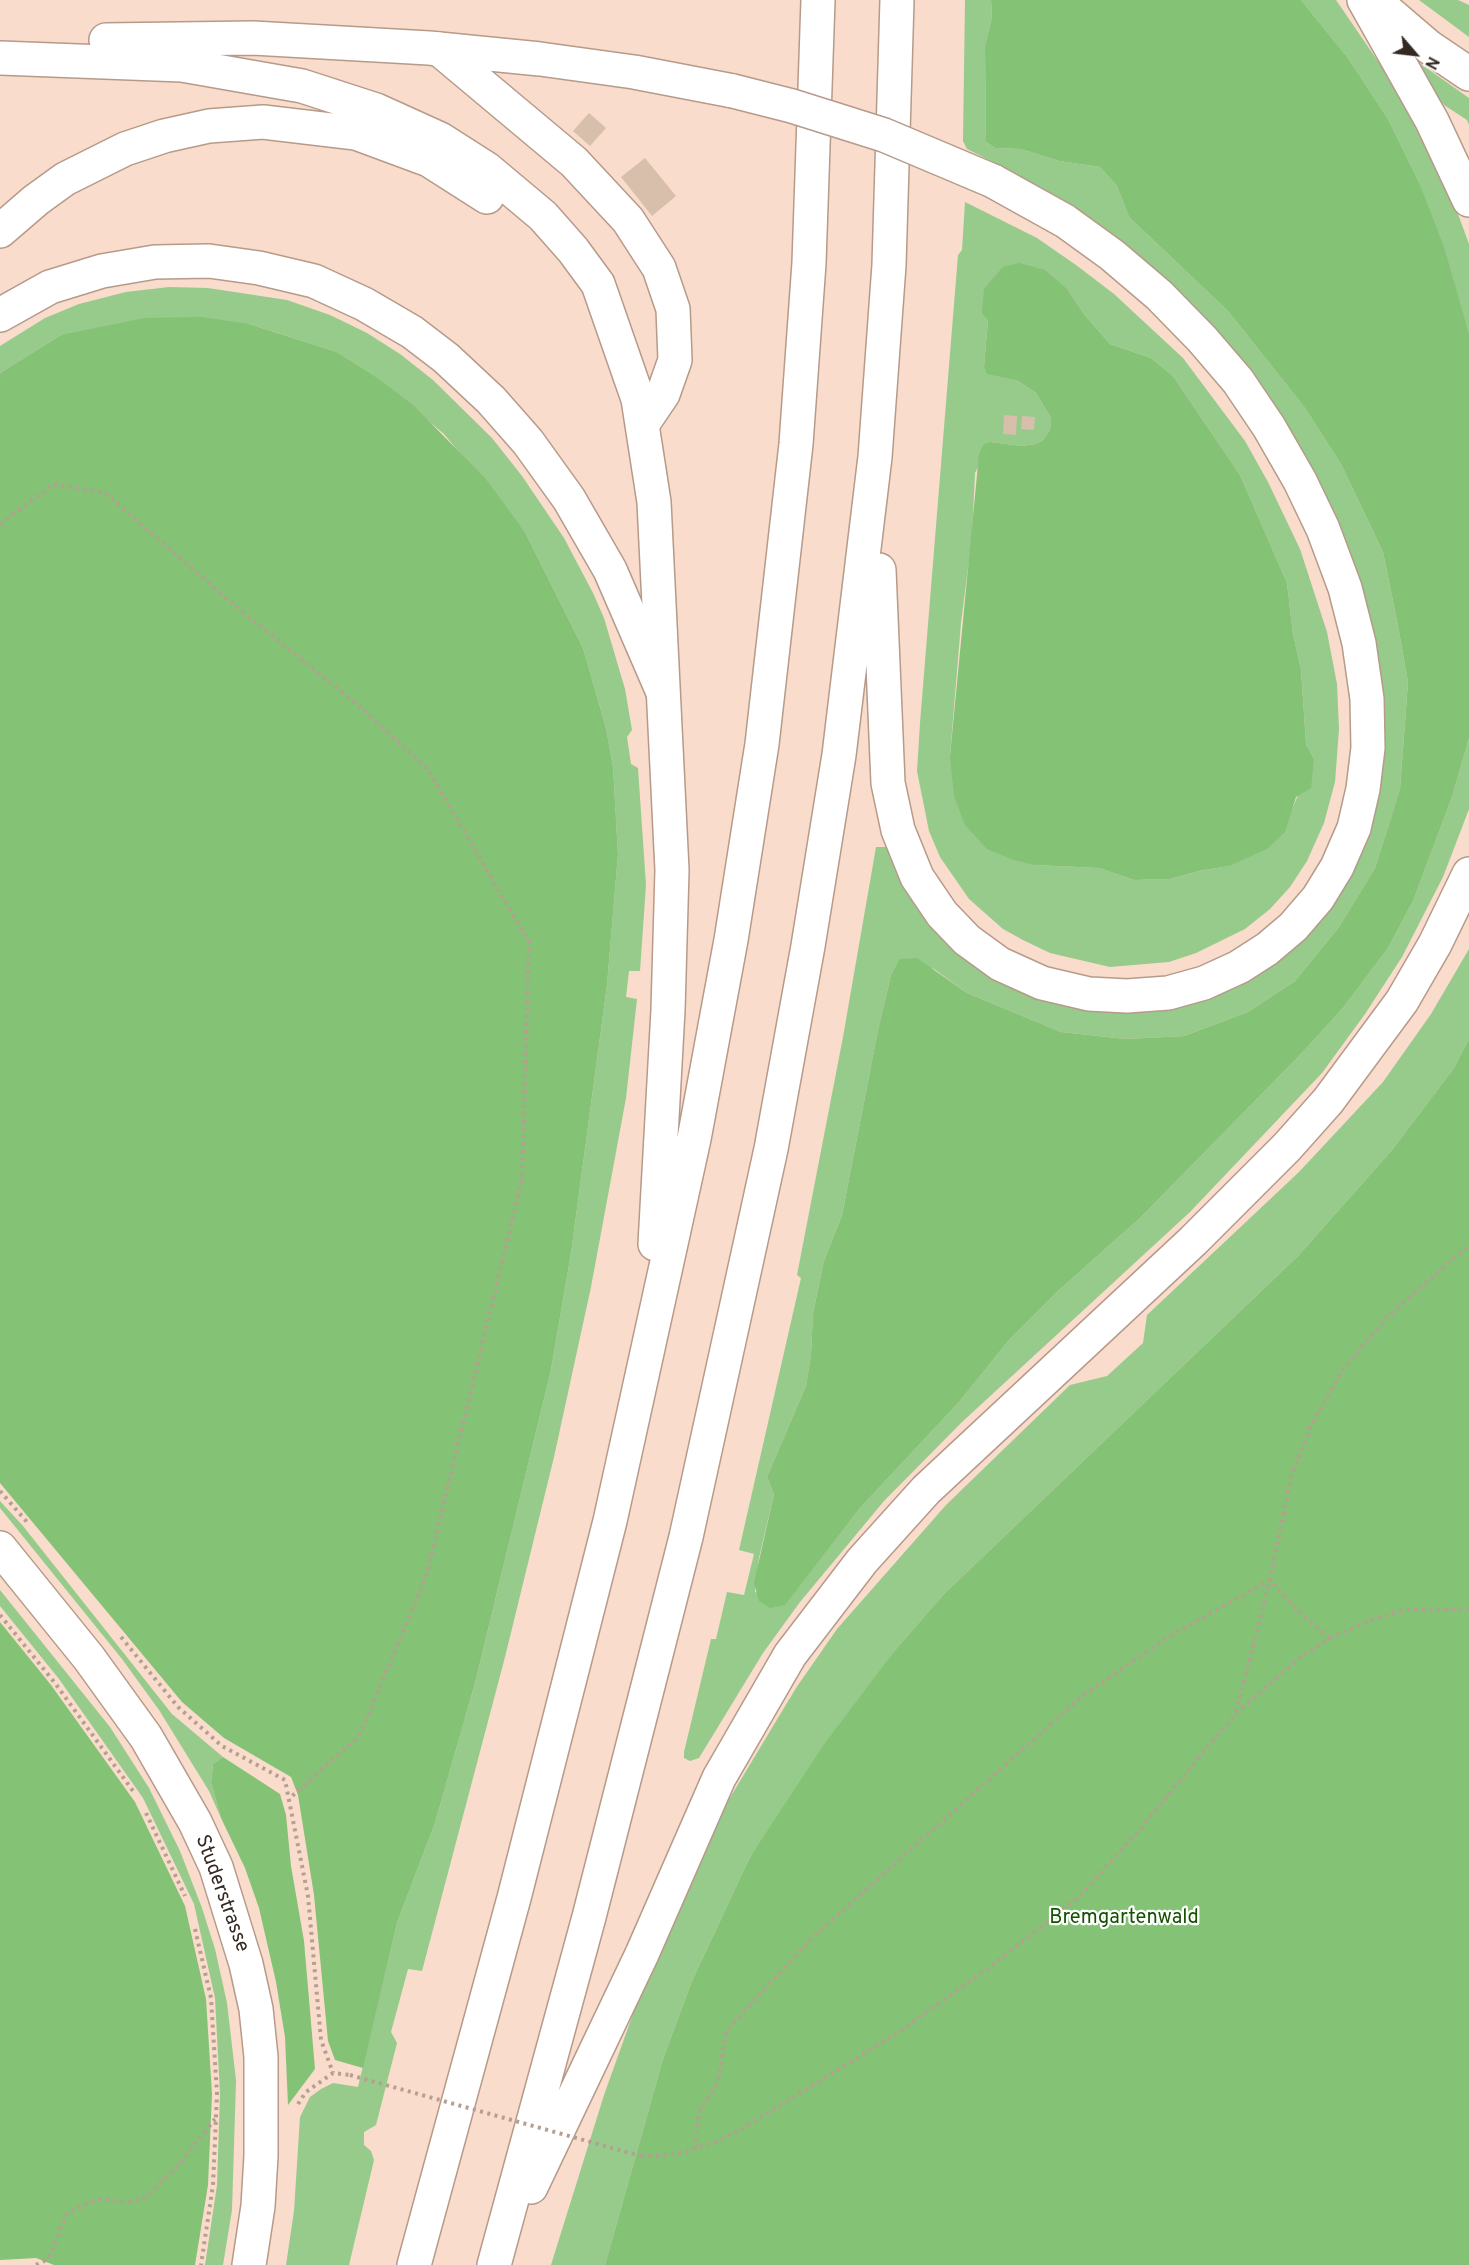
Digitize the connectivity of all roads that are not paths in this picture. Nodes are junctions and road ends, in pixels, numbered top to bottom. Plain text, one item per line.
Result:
1 (818, 0) edge
2 (897, 0) edge
3 (1364, 0) edge
4 (1374, 0) edge
5 (439, 49) junction
6 (0, 57) edge
7 (1469, 74) edge
8 (1469, 200) edge
9 (0, 231) edge
10 (0, 315) edge
11 (618, 342) junction
12 (644, 422) junction
13 (874, 457) junction
14 (664, 694) junction
15 (1469, 874) edge
16 (649, 1347) junction
17 (0, 1548) edge
18 (249, 2265) edge
19 (414, 2265) edge
20 (494, 2265) edge

1 - 16 main road
2 - 13 main road
3 - 8 main road
4 - 7 main road
5 - 6 main road
5 - 12 main road
5 - 13 main road, bridge
6 - 11 main road
9 - 11 main road
10 - 14 main road
11 - 12 main road
12 - 14 main road
13 - 20 main road
14 - 16 main road
15 - 20 main road
16 - 19 main road
17 - 18 main road, Studerstrasse

